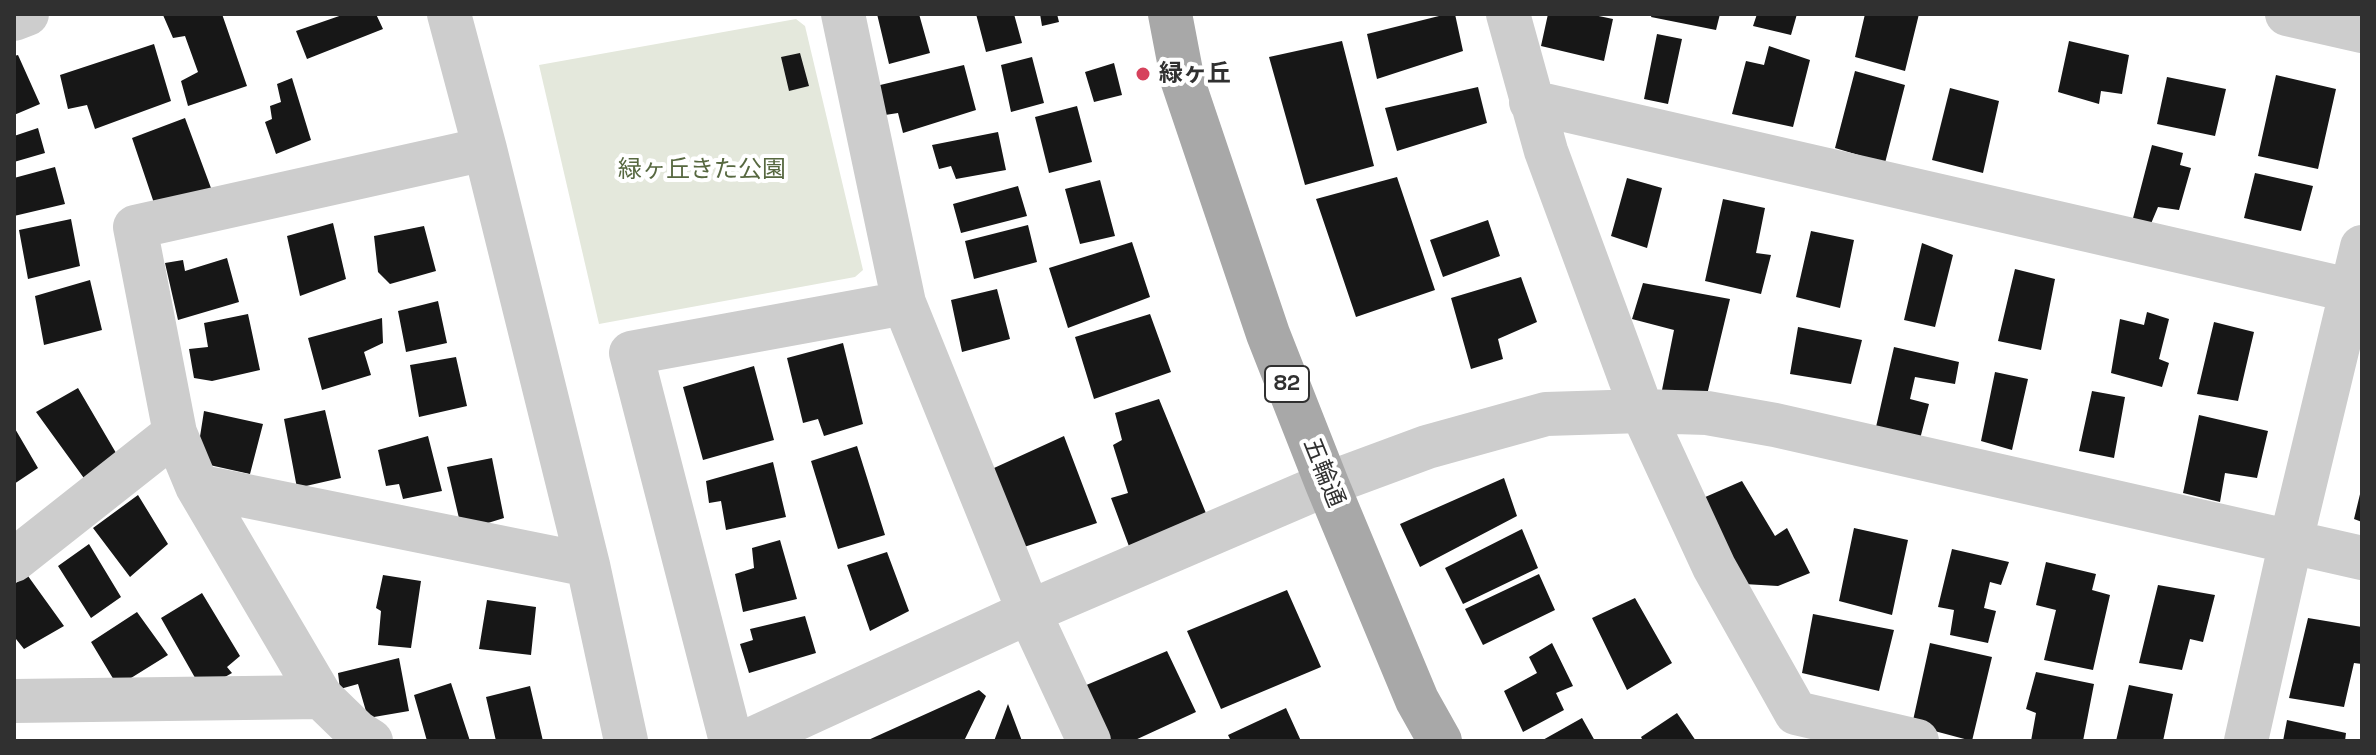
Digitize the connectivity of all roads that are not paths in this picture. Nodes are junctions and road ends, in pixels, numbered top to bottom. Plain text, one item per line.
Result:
1 (27, 14) edge
2 (449, 14) edge
3 (843, 14) edge
4 (1170, 14) edge
5 (1508, 14) edge
6 (2287, 14) edge
7 (14, 19) edge
8 (2362, 31) edge
9 (1531, 102) junction
10 (485, 149) junction
11 (2362, 247) edge
12 (2357, 291) edge
13 (904, 303) junction
14 (1642, 411) junction
15 (175, 433) junction
16 (1327, 484) junction
17 (197, 486) junction
18 (2291, 541) junction
19 (2362, 558) edge
20 (14, 560) edge
21 (588, 565) junction
22 (1029, 612) junction
23 (321, 697) junction
24 (14, 701) edge
25 (371, 741) edge
26 (626, 741) edge
27 (731, 741) edge
28 (748, 741) edge
29 (1089, 741) edge
30 (1440, 741) edge
31 (1917, 741) edge
32 (2246, 741) edge

1 - 7 street
2 - 10 street
3 - 13 street
4 - 16 main road, 五輪通 / 82
5 - 9 street
6 - 8 street
9 - 12 street
9 - 14 street
10 - 15 street
10 - 21 street
11 - 12 street
12 - 18 street
13 - 22 street
13 - 27 street
14 - 16 street
14 - 18 street
14 - 31 street
15 - 17 street
15 - 20 street
16 - 22 street
16 - 30 main road, 五輪通 / 82
17 - 21 street
17 - 23 street
18 - 19 street
18 - 32 street
21 - 26 street
22 - 28 street
22 - 29 street
23 - 24 street
23 - 25 street

